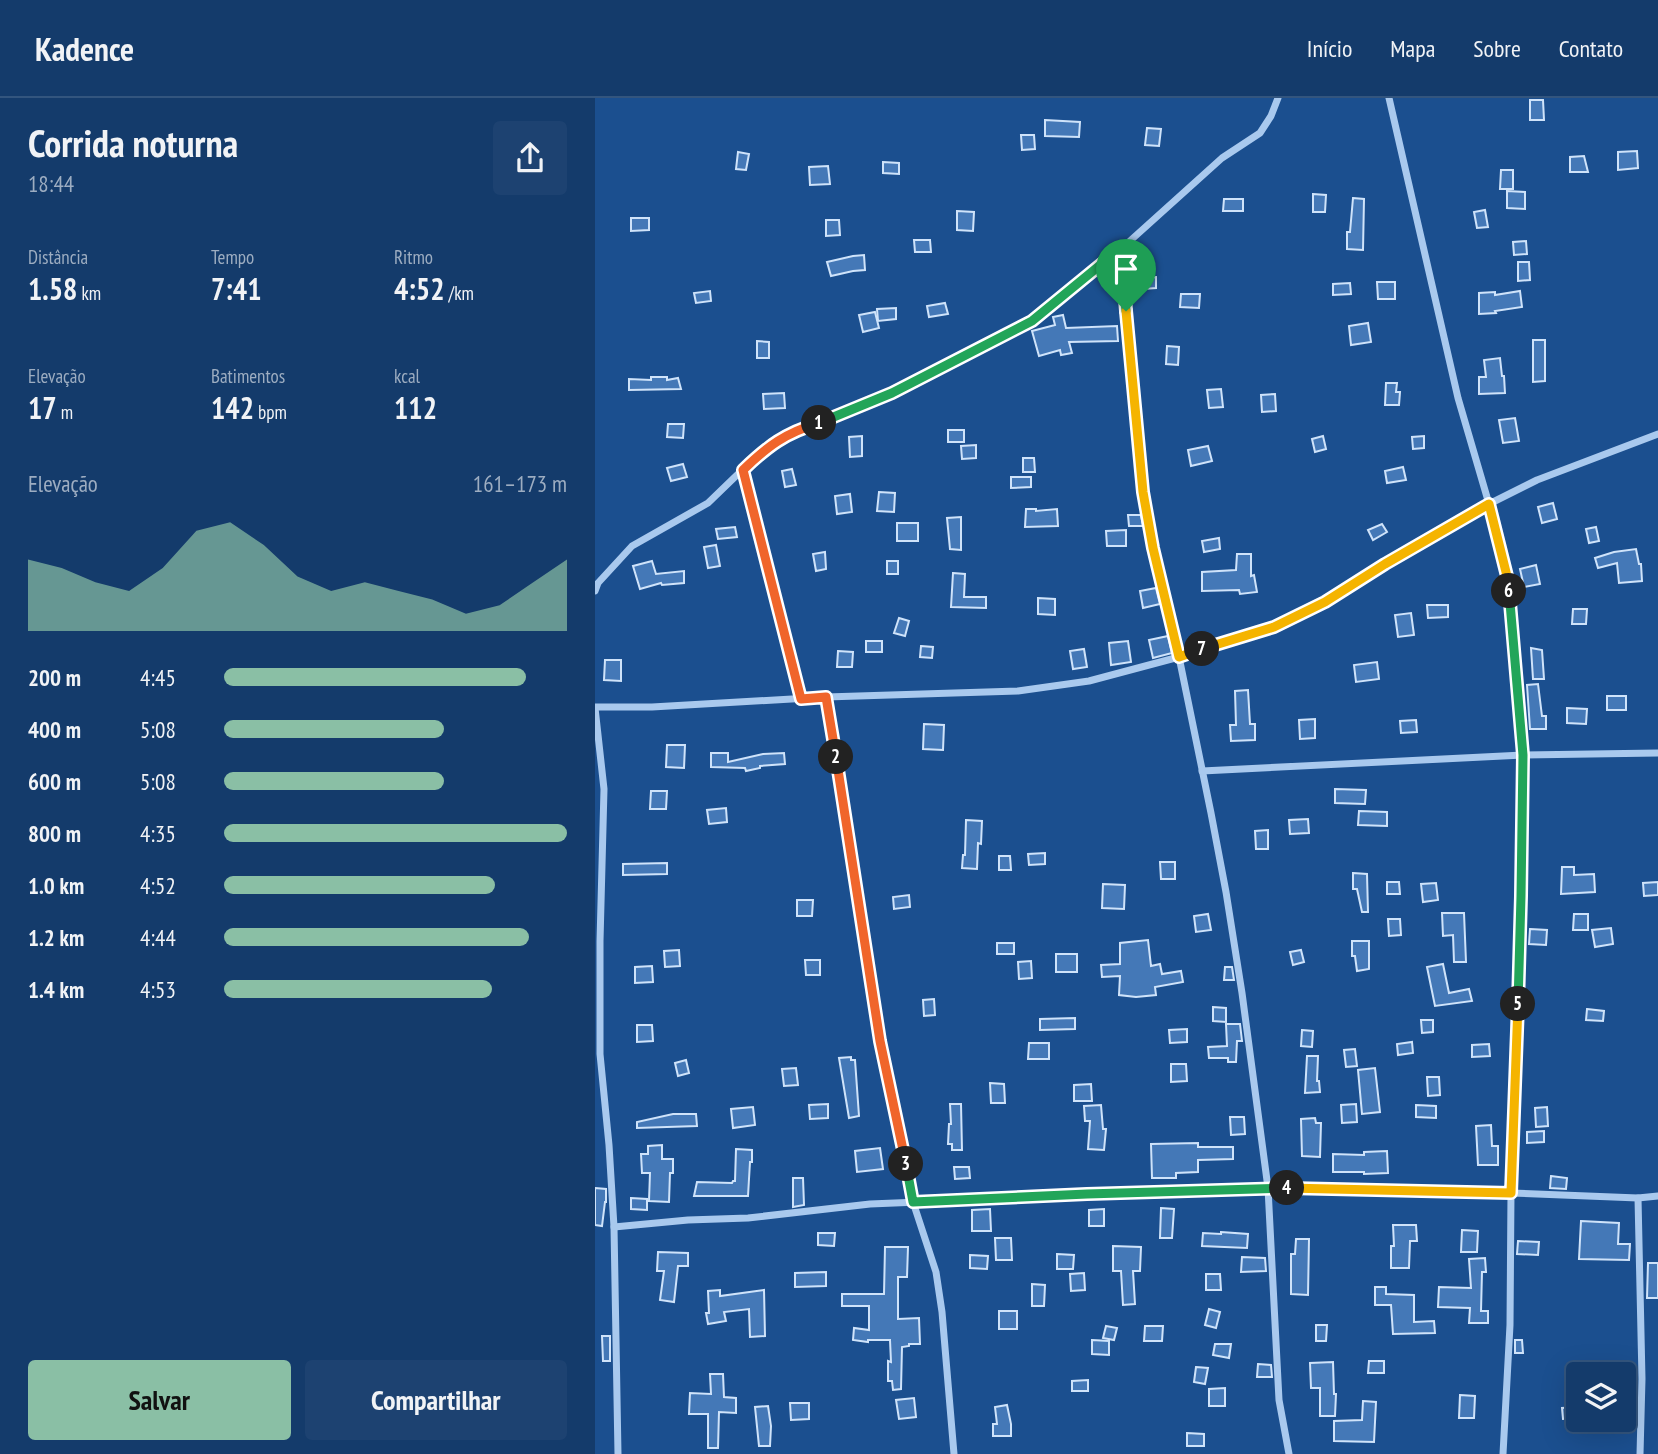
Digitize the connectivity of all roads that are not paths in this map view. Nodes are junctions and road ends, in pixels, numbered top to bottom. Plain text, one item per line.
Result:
1 (1278, 98) edge
2 (1389, 98) edge
3 (1121, 248) junction
4 (1658, 434) edge
5 (743, 470) junction
6 (1489, 504) junction
7 (595, 591) edge
8 (1179, 657) junction
9 (826, 697) junction
10 (801, 699) junction
11 (595, 708) edge
12 (1658, 753) edge
13 (1523, 755) junction
14 (1202, 771) junction
15 (1268, 1188) junction
16 (1511, 1193) junction
17 (1658, 1196) edge
18 (1638, 1198) junction
19 (913, 1202) junction
20 (614, 1227) junction
21 (618, 1454) edge
22 (954, 1454) edge
23 (1289, 1454) edge
24 (1503, 1454) edge
25 (1640, 1454) edge

1 - 3 street
2 - 6 street
3 - 5 street
3 - 8 street
4 - 6 street
5 - 7 street
5 - 10 street
6 - 8 street
6 - 13 street
8 - 9 street
8 - 14 street
9 - 10 street
9 - 19 street
10 - 11 street
11 - 20 street
12 - 13 street
13 - 14 street
13 - 16 street
14 - 15 street
15 - 16 street
15 - 19 street
15 - 23 street
16 - 18 street
16 - 24 street
17 - 18 street
18 - 25 street
19 - 20 street
19 - 22 street
20 - 21 street

